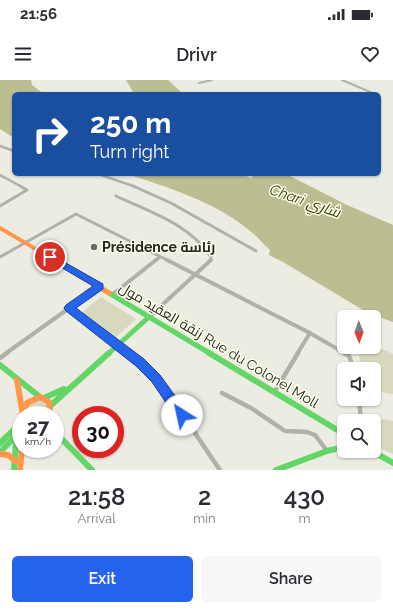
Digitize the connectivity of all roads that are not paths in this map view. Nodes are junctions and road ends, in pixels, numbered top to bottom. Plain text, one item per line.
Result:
1 (212, 80) edge
2 (342, 80) edge
3 (199, 83) dead end
4 (370, 92) edge
5 (0, 146) edge
6 (5, 148) junction
7 (0, 150) edge
8 (12, 150) edge
9 (0, 175) edge
10 (104, 176) edge
11 (116, 196) dead end
12 (0, 206) edge
13 (0, 228) edge
14 (25, 242) junction
15 (256, 251) dead end
16 (0, 257) edge
17 (160, 257) junction
18 (195, 275) junction
19 (100, 286) junction
20 (113, 294) junction
21 (69, 308) junction
22 (150, 316) junction
23 (310, 333) junction
24 (117, 345) junction
25 (0, 358) edge
26 (351, 362) edge
27 (0, 365) edge
28 (17, 380) junction
29 (71, 386) junction
30 (275, 391) junction
31 (222, 393) dead end
32 (42, 397) junction
33 (21, 406) edge
34 (24, 406) edge
35 (50, 406) joint
36 (337, 430) edge
37 (12, 432) edge
38 (12, 440) edge
39 (64, 441) edge
40 (0, 443) edge
41 (337, 449) edge
42 (327, 451) junction
43 (0, 453) edge
44 (381, 456) edge
45 (15, 458) edge
46 (21, 458) edge
47 (15, 461) junction
48 (393, 463) edge
49 (14, 470) edge
50 (20, 470) edge
51 (92, 470) edge
52 (220, 470) edge
53 (276, 470) edge

1 - 3 street
2 - 4 street
5 - 6 street
6 - 7 street
6 - 8 street
9 - 12 street
10 - 15 street
11 - 18 street
13 - 14 main road, زنقة العقيد مول Rue du Colonel Moll
14 - 16 street
14 - 17 street
14 - 19 main road, زنقة العقيد مول Rue du Colonel Moll
17 - 18 street
17 - 20 street
18 - 22 street
18 - 23 street
19 - 20 main road, زنقة العقيد مول Rue du Colonel Moll
19 - 21 street
20 - 22 main road, زنقة العقيد مول Rue du Colonel Moll
21 - 24 street
21 - 25 street
22 - 24 main road
22 - 30 main road, زنقة العقيد مول Rue du Colonel Moll
23 - 26 street
23 - 30 street
24 - 29 main road
24 - 52 street
27 - 28 main road
28 - 32 main road
28 - 33 main road
29 - 32 main road
29 - 35 main road
30 - 36 main road, زنقة العقيد مول Rue du Colonel Moll
31 - 42 street
32 - 34 main road
32 - 35 main road
37 - 40 main road
38 - 43 main road
39 - 51 main road
41 - 42 main road
42 - 53 main road
43 - 47 main road
44 - 48 main road
45 - 47 main road
46 - 50 main road
47 - 49 main road

